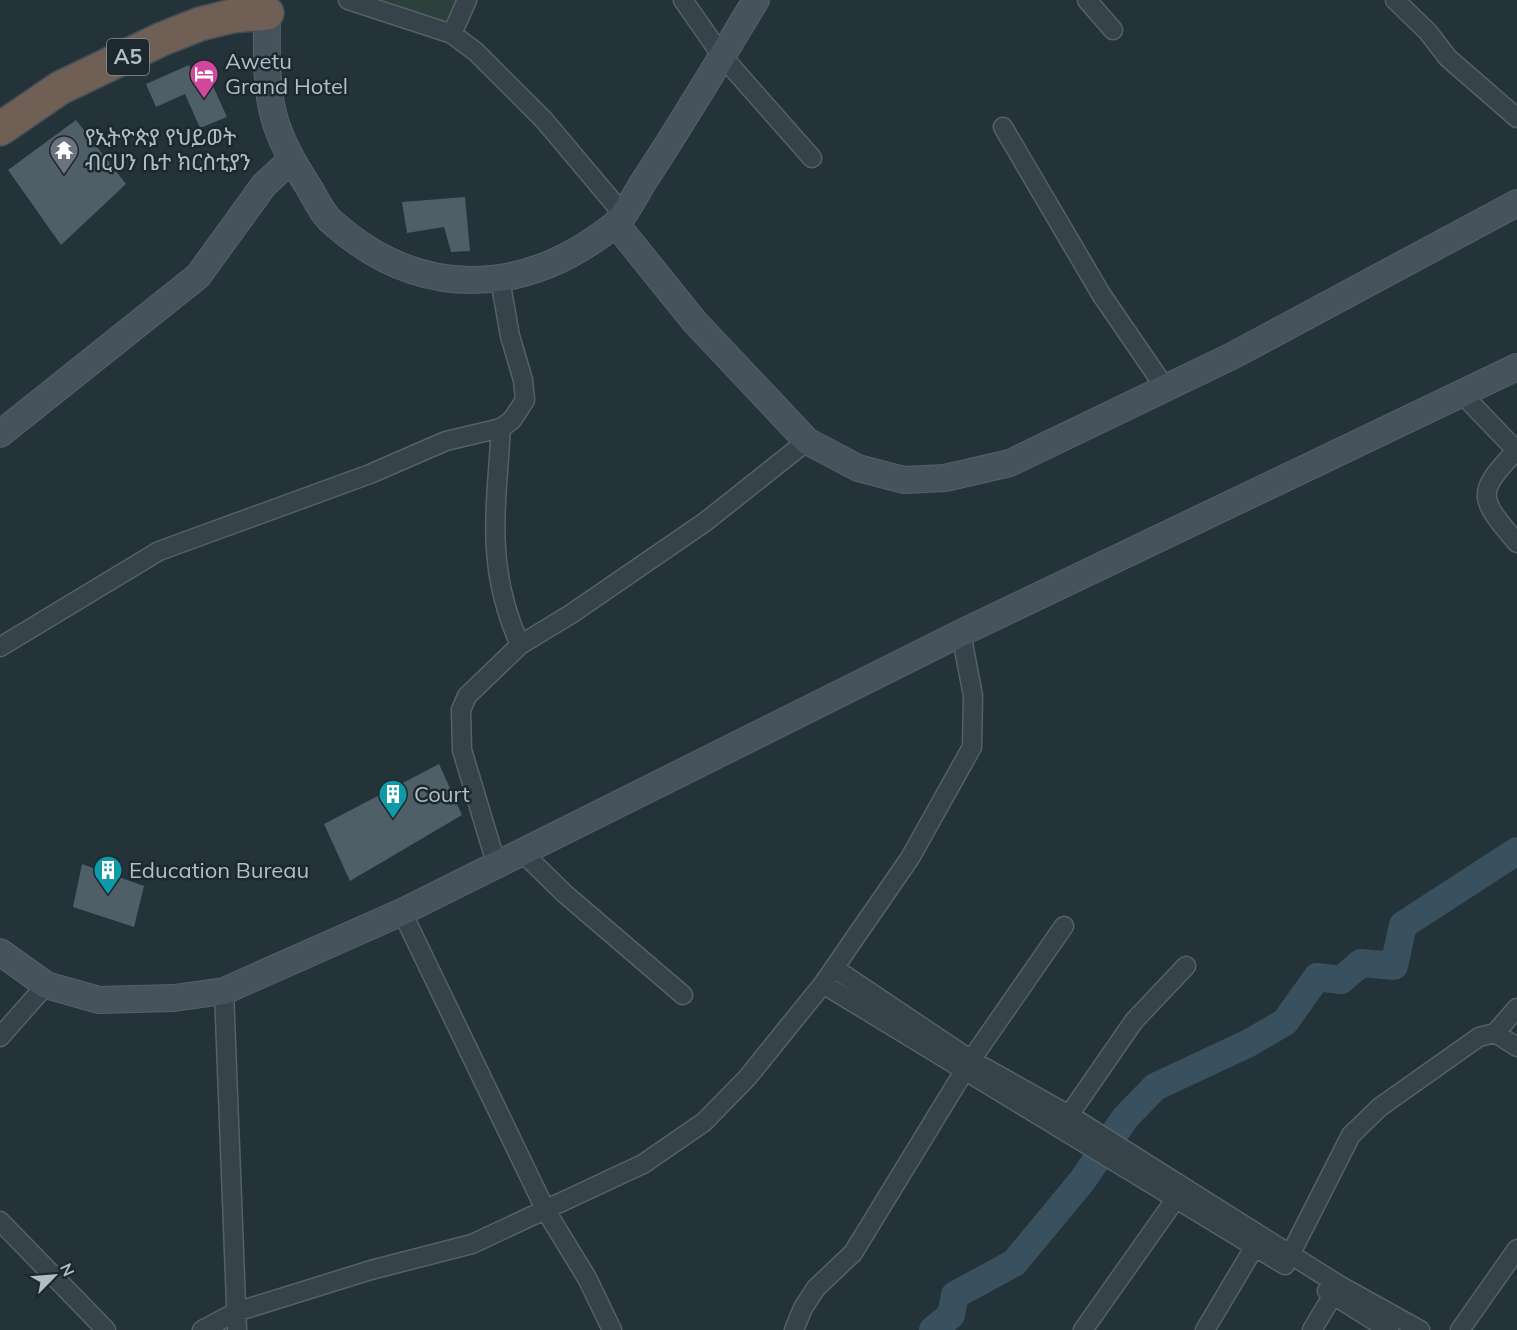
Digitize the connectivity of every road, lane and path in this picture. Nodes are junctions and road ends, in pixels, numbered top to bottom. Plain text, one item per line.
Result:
1 (348, 0) edge
2 (467, 0) edge
3 (684, 0) edge
4 (756, 0) edge
5 (1087, 0) edge
6 (1395, 0) edge
7 (266, 4) edge
8 (1113, 30) dead end
9 (452, 34) junction
10 (722, 56) junction
11 (1517, 118) edge
12 (1003, 127) dead end
13 (0, 129) edge
14 (812, 158) dead end
15 (291, 160) junction
16 (1517, 203) edge
17 (619, 219) junction
18 (500, 279) junction
19 (1517, 367) edge
20 (1166, 388) junction
21 (1461, 393) junction
22 (501, 428) junction
23 (0, 434) edge
24 (807, 441) junction
25 (1517, 451) edge
26 (1517, 543) edge
27 (961, 633) junction
28 (520, 645) junction
29 (0, 647) edge
30 (521, 851) junction
31 (496, 863) junction
32 (402, 912) junction
33 (1064, 926) dead end
34 (0, 952) edge
35 (1186, 966) dead end
36 (834, 968) junction
37 (823, 984) junction
38 (46, 985) junction
39 (224, 991) junction
40 (683, 995) dead end
41 (1517, 1008) edge
42 (1495, 1032) junction
43 (0, 1037) edge
44 (1517, 1047) edge
45 (968, 1066) junction
46 (1069, 1115) junction
47 (1181, 1192) junction
48 (546, 1211) junction
49 (0, 1221) edge
50 (1259, 1240) junction
51 (1517, 1249) edge
52 (1288, 1260) junction
53 (1336, 1290) junction
54 (237, 1321) edge
55 (106, 1330) edge
56 (202, 1330) edge
57 (612, 1330) edge
58 (794, 1330) edge
59 (1083, 1330) edge
60 (1205, 1330) edge
61 (1312, 1330) edge
62 (1389, 1330) edge
63 (1420, 1330) edge
64 (1460, 1330) edge

1 - 9 street
2 - 9 street
3 - 10 street
4 - 10 street
5 - 8 street
6 - 11 street
7 - 13 highway, A5
7 - 15 street
9 - 17 street
10 - 14 street
10 - 17 street
12 - 20 street
15 - 18 street
15 - 23 street
16 - 20 street
17 - 18 street
17 - 24 street
18 - 22 street
19 - 21 street
20 - 24 street
21 - 25 street
21 - 27 street
22 - 28 street
22 - 29 street
24 - 28 street
25 - 26 street
27 - 30 street
27 - 36 street
28 - 31 street
30 - 31 street
30 - 40 street
31 - 32 street
32 - 39 street
32 - 48 street
33 - 45 street
34 - 38 street
35 - 46 street
36 - 37 street
36 - 45 street
37 - 45 street
37 - 48 street
38 - 39 street
38 - 43 street
39 - 54 street
41 - 42 street
42 - 44 street
42 - 52 street
45 - 46 street
45 - 47 street
45 - 58 street
46 - 47 street
47 - 50 street
47 - 59 street
48 - 54 street
48 - 57 street
49 - 55 street
50 - 52 street
50 - 60 street
51 - 64 street
52 - 53 street
53 - 61 street
53 - 62 street
53 - 63 street
54 - 56 street

